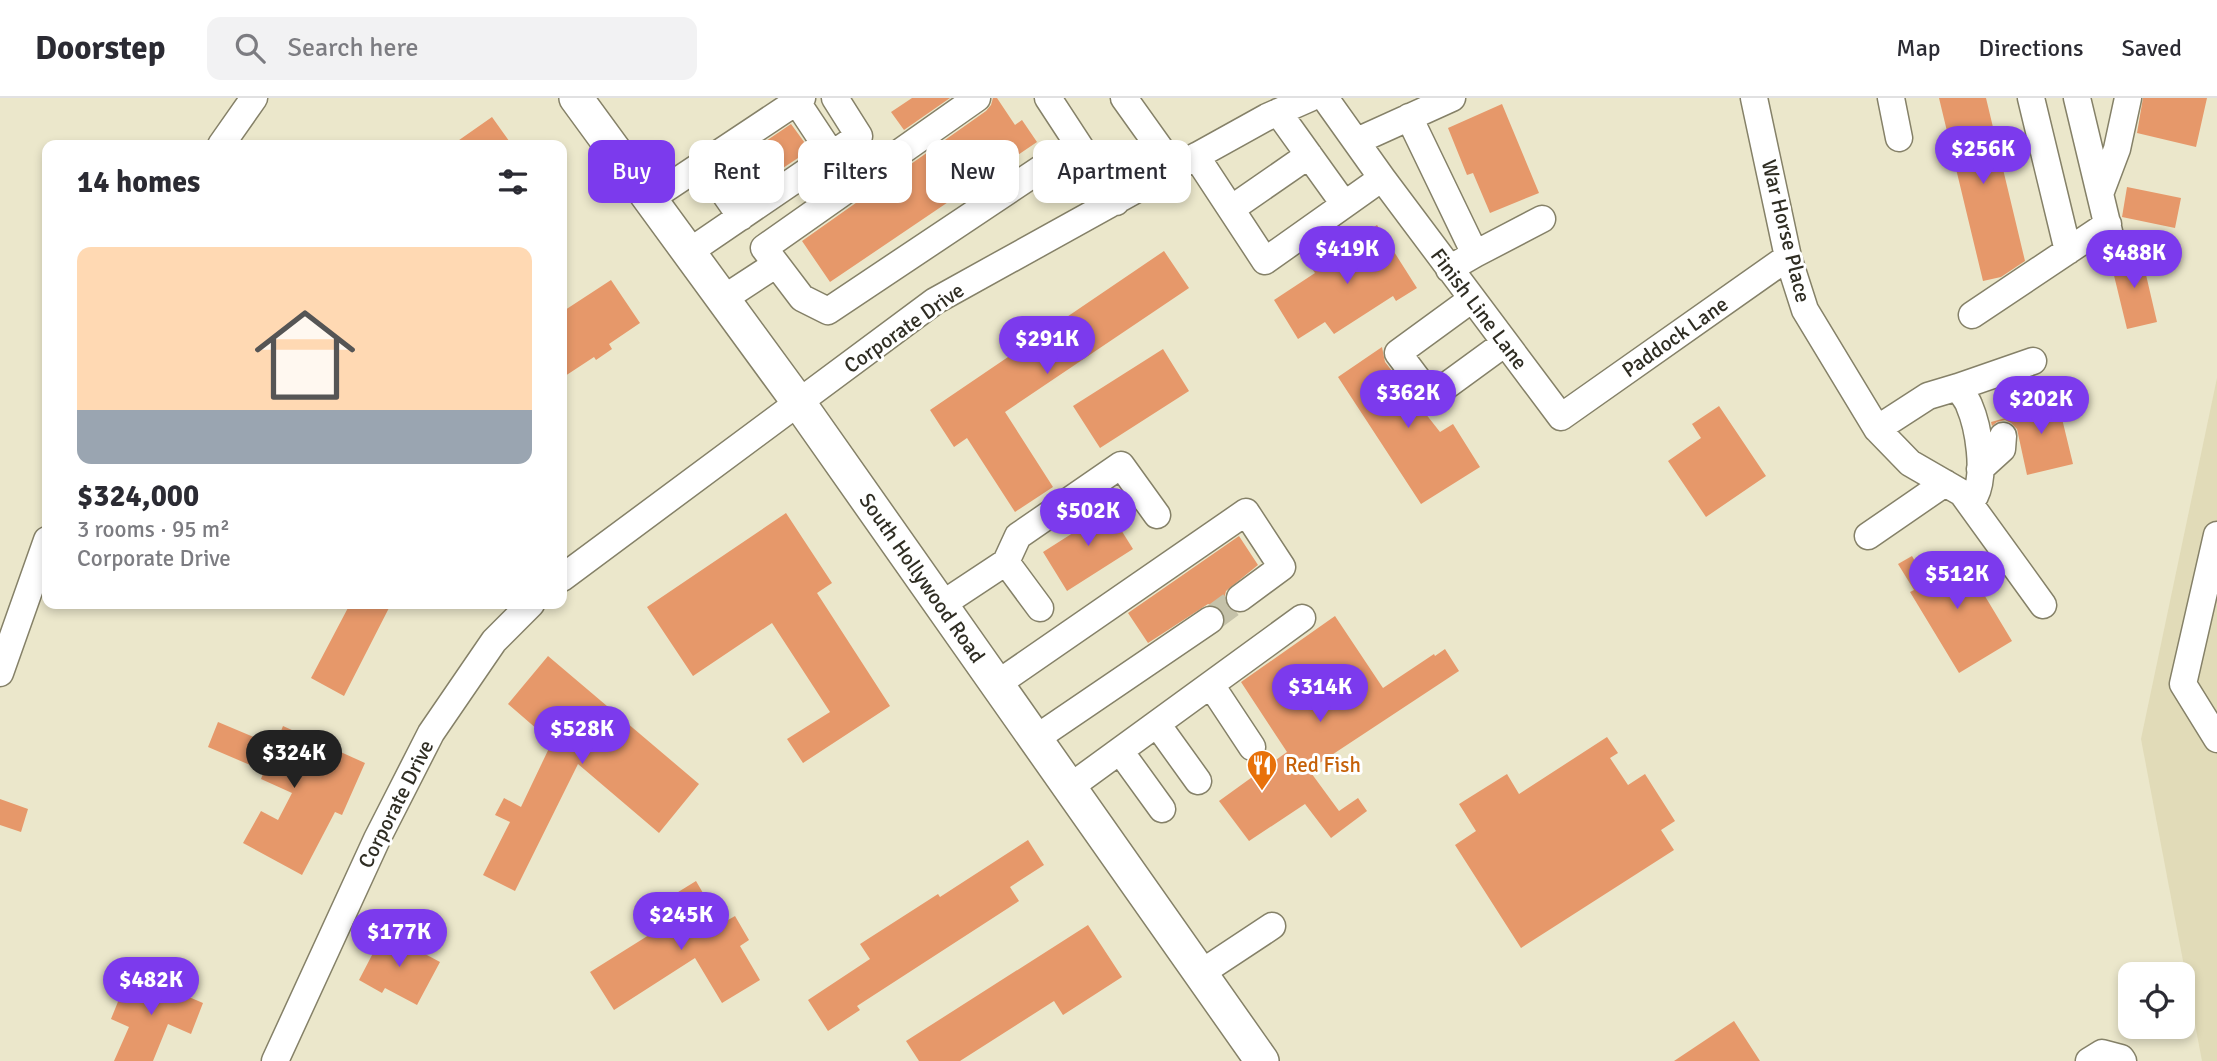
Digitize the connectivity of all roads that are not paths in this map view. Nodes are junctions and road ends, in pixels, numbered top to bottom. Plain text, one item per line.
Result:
1 (254, 98) edge
2 (576, 98) edge
3 (835, 98) edge
4 (977, 98) edge
5 (1048, 98) edge
6 (1124, 98) edge
7 (1310, 98) edge
8 (1325, 98) edge
9 (1452, 98) edge
10 (1754, 98) edge
11 (1891, 98) edge
12 (2031, 98) edge
13 (2077, 98) edge
14 (2128, 98) edge
15 (800, 100) edge
16 (1278, 112) junction
17 (1409, 117) junction
18 (1899, 138) dead end
19 (225, 140) edge
20 (607, 140) edge
21 (739, 140) edge
22 (823, 140) edge
23 (853, 140) edge
24 (1075, 140) edge
25 (1164, 140) edge
26 (1357, 141) junction
27 (1308, 155) junction
28 (1191, 159) edge
29 (1191, 168) edge
30 (1033, 174) edge
31 (798, 178) edge
32 (1382, 178) junction
33 (2100, 194) junction
34 (653, 203) edge
35 (731, 203) edge
36 (1114, 203) edge
37 (1344, 204) junction
38 (1231, 209) junction
39 (740, 217) junction
40 (1542, 219) dead end
41 (2067, 251) junction
42 (689, 253) junction
43 (1475, 254) junction
44 (1788, 257) junction
45 (775, 265) junction
46 (1449, 269) junction
47 (723, 299) junction
48 (1472, 299) junction
49 (1972, 315) dead end
50 (1505, 343) junction
51 (2033, 361) dead end
52 (1962, 393) junction
53 (799, 403) junction
54 (1561, 417) joint
55 (1877, 429) junction
56 (1980, 469) junction
57 (1095, 483) junction
58 (1953, 488) junction
59 (1157, 515) dead end
60 (1068, 517) junction
61 (2217, 535) edge
62 (1868, 536) dead end
63 (42, 554) edge
64 (1006, 562) junction
65 (567, 574) edge
66 (1240, 598) tunnel mouth
67 (941, 605) junction
68 (2043, 605) dead end
69 (1040, 608) dead end
70 (526, 609) edge
71 (1303, 618) dead end
72 (1210, 620) tunnel mouth
73 (0, 673) edge
74 (997, 684) junction
75 (1211, 685) junction
76 (1157, 724) junction
77 (1035, 739) junction
78 (2217, 739) edge
79 (1252, 747) dead end
80 (1120, 751) junction
81 (1198, 781) dead end
82 (1070, 787) junction
83 (1162, 809) dead end
84 (1272, 926) dead end
85 (1200, 973) junction
86 (275, 1061) edge
87 (1262, 1061) edge
88 (2089, 1061) edge
89 (2123, 1061) edge

1 - 19 street
2 - 20 main road, South Hollywood Road
3 - 23 street
4 - 45 street
5 - 24 street
6 - 25 street
7 - 16 street, Corporate Drive
8 - 26 street, Finish Line Lane
9 - 17 street
10 - 44 street, War Horse Place
11 - 18 street
12 - 41 street
13 - 33 street
14 - 33 street
15 - 21 street
15 - 22 street
16 - 27 street
16 - 28 street, Corporate Drive
17 - 26 street
17 - 43 street
26 - 32 street, Finish Line Lane
27 - 37 street
27 - 38 street
29 - 38 street
30 - 45 street
31 - 39 street
32 - 37 street
32 - 46 street, Finish Line Lane
33 - 41 street
34 - 42 main road, South Hollywood Road
35 - 39 street
36 - 53 street, Corporate Drive
37 - 38 street
39 - 42 street
40 - 43 street
41 - 49 street
42 - 47 main road, South Hollywood Road
43 - 46 street
44 - 54 street, Paddock Lane
44 - 55 street, War Horse Place
45 - 47 street
46 - 48 street, Finish Line Lane
47 - 53 main road, South Hollywood Road
48 - 50 street, Finish Line Lane
48 - 50 street
50 - 54 street, Finish Line Lane
51 - 52 street
52 - 55 street
52 - 56 street
52 - 56 street
53 - 65 street, Corporate Drive
53 - 67 main road, South Hollywood Road
55 - 58 street, War Horse Place
56 - 58 street
57 - 59 street
57 - 60 street
57 - 60 street
58 - 62 street
58 - 68 street
60 - 64 street
61 - 78 street
63 - 73 street
64 - 67 street
64 - 69 street
66 - 74 street
67 - 74 main road, South Hollywood Road
70 - 86 street, Corporate Drive
71 - 75 street
72 - 77 street
74 - 77 main road, South Hollywood Road
75 - 76 street
75 - 79 street
76 - 80 street
76 - 81 street
77 - 82 main road, South Hollywood Road
80 - 82 street
80 - 83 street
82 - 85 main road, South Hollywood Road
84 - 85 street
85 - 87 main road, South Hollywood Road
88 - 89 street

